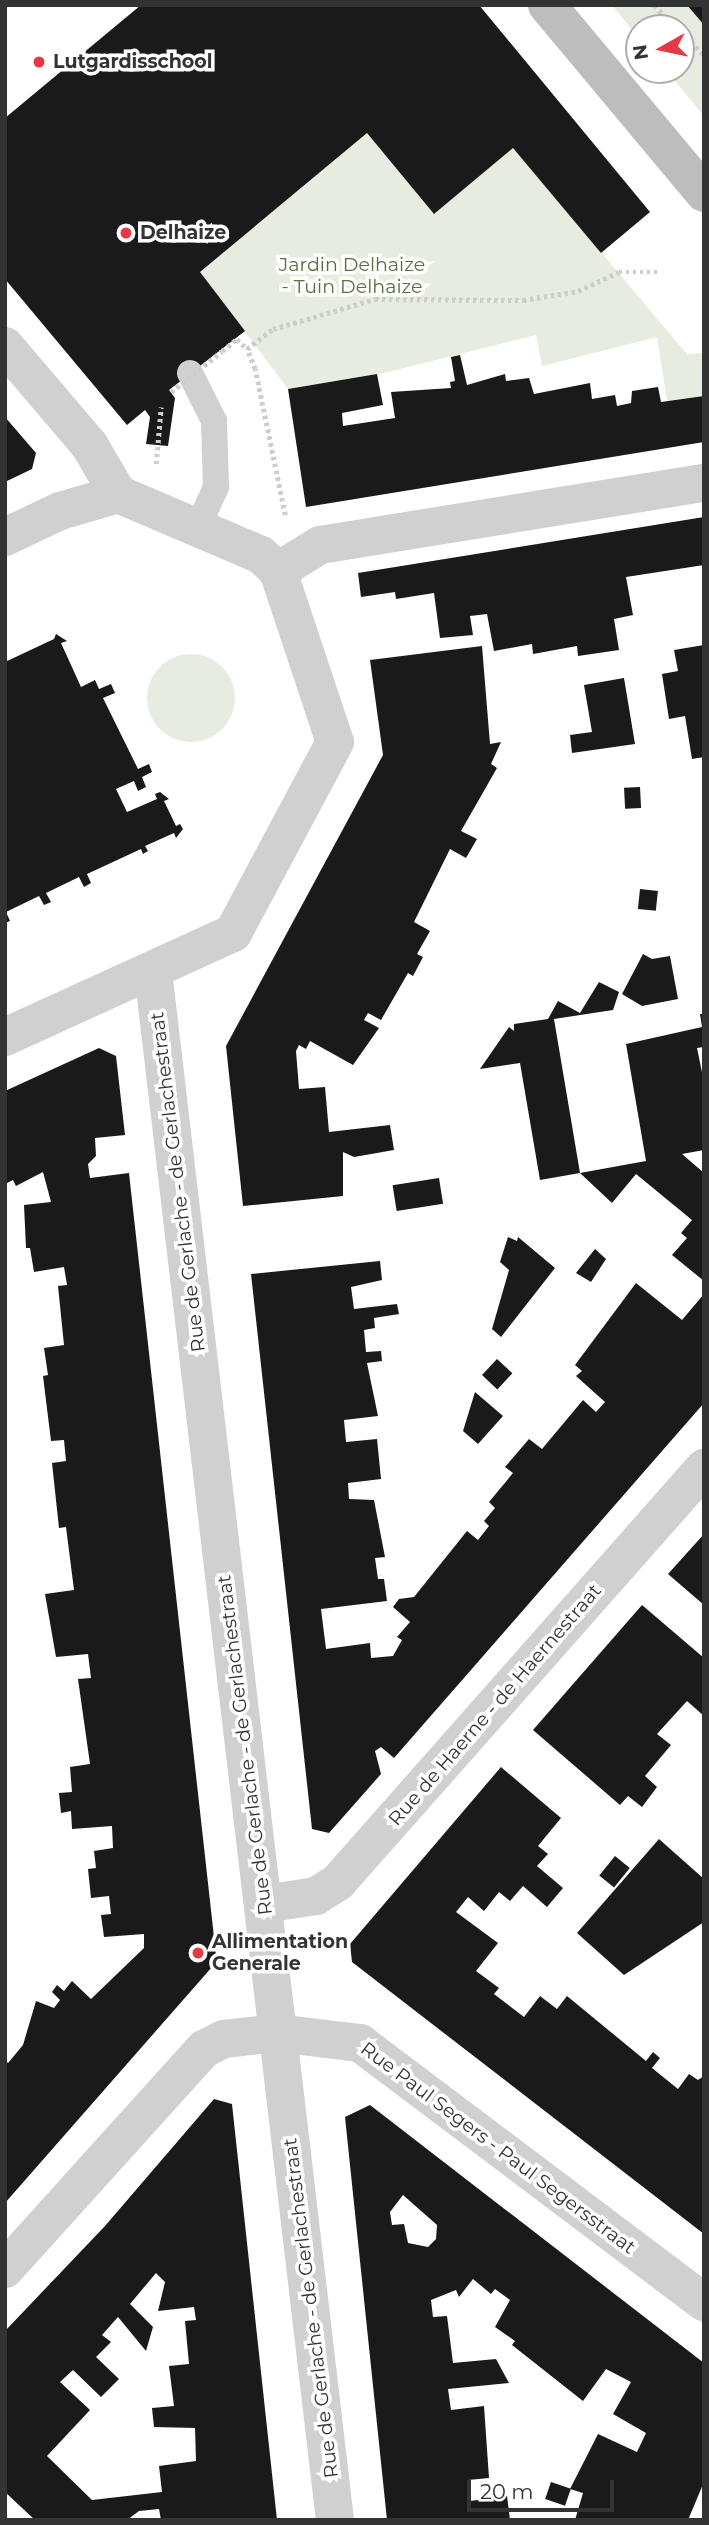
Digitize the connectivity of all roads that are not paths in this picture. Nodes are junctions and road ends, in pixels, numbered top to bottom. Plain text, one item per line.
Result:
1 (547, 5) edge
2 (704, 193) edge
3 (5, 346) edge
4 (190, 373) dead end
5 (704, 483) edge
6 (118, 494) junction
7 (197, 529) junction
8 (5, 537) edge
9 (278, 571) junction
10 (153, 971) junction
11 (5, 1037) edge
12 (704, 1468) edge
13 (264, 1904) junction
14 (277, 2033) junction
15 (5, 2269) edge
16 (704, 2302) edge
17 (335, 2520) edge

1 - 2 street
3 - 6 street
4 - 7 lane
5 - 9 street
6 - 7 street
6 - 8 street
7 - 9 street
9 - 10 street
10 - 11 street
10 - 13 street, Rue de Gerlache - de Gerlachestraat
12 - 13 street, Rue de Haerne - de Haernestraat
13 - 14 street, Rue de Gerlache - de Gerlachestraat
14 - 15 street
14 - 16 street, Rue Paul Segers - Paul Segersstraat
14 - 17 street, Rue de Gerlache - de Gerlachestraat

